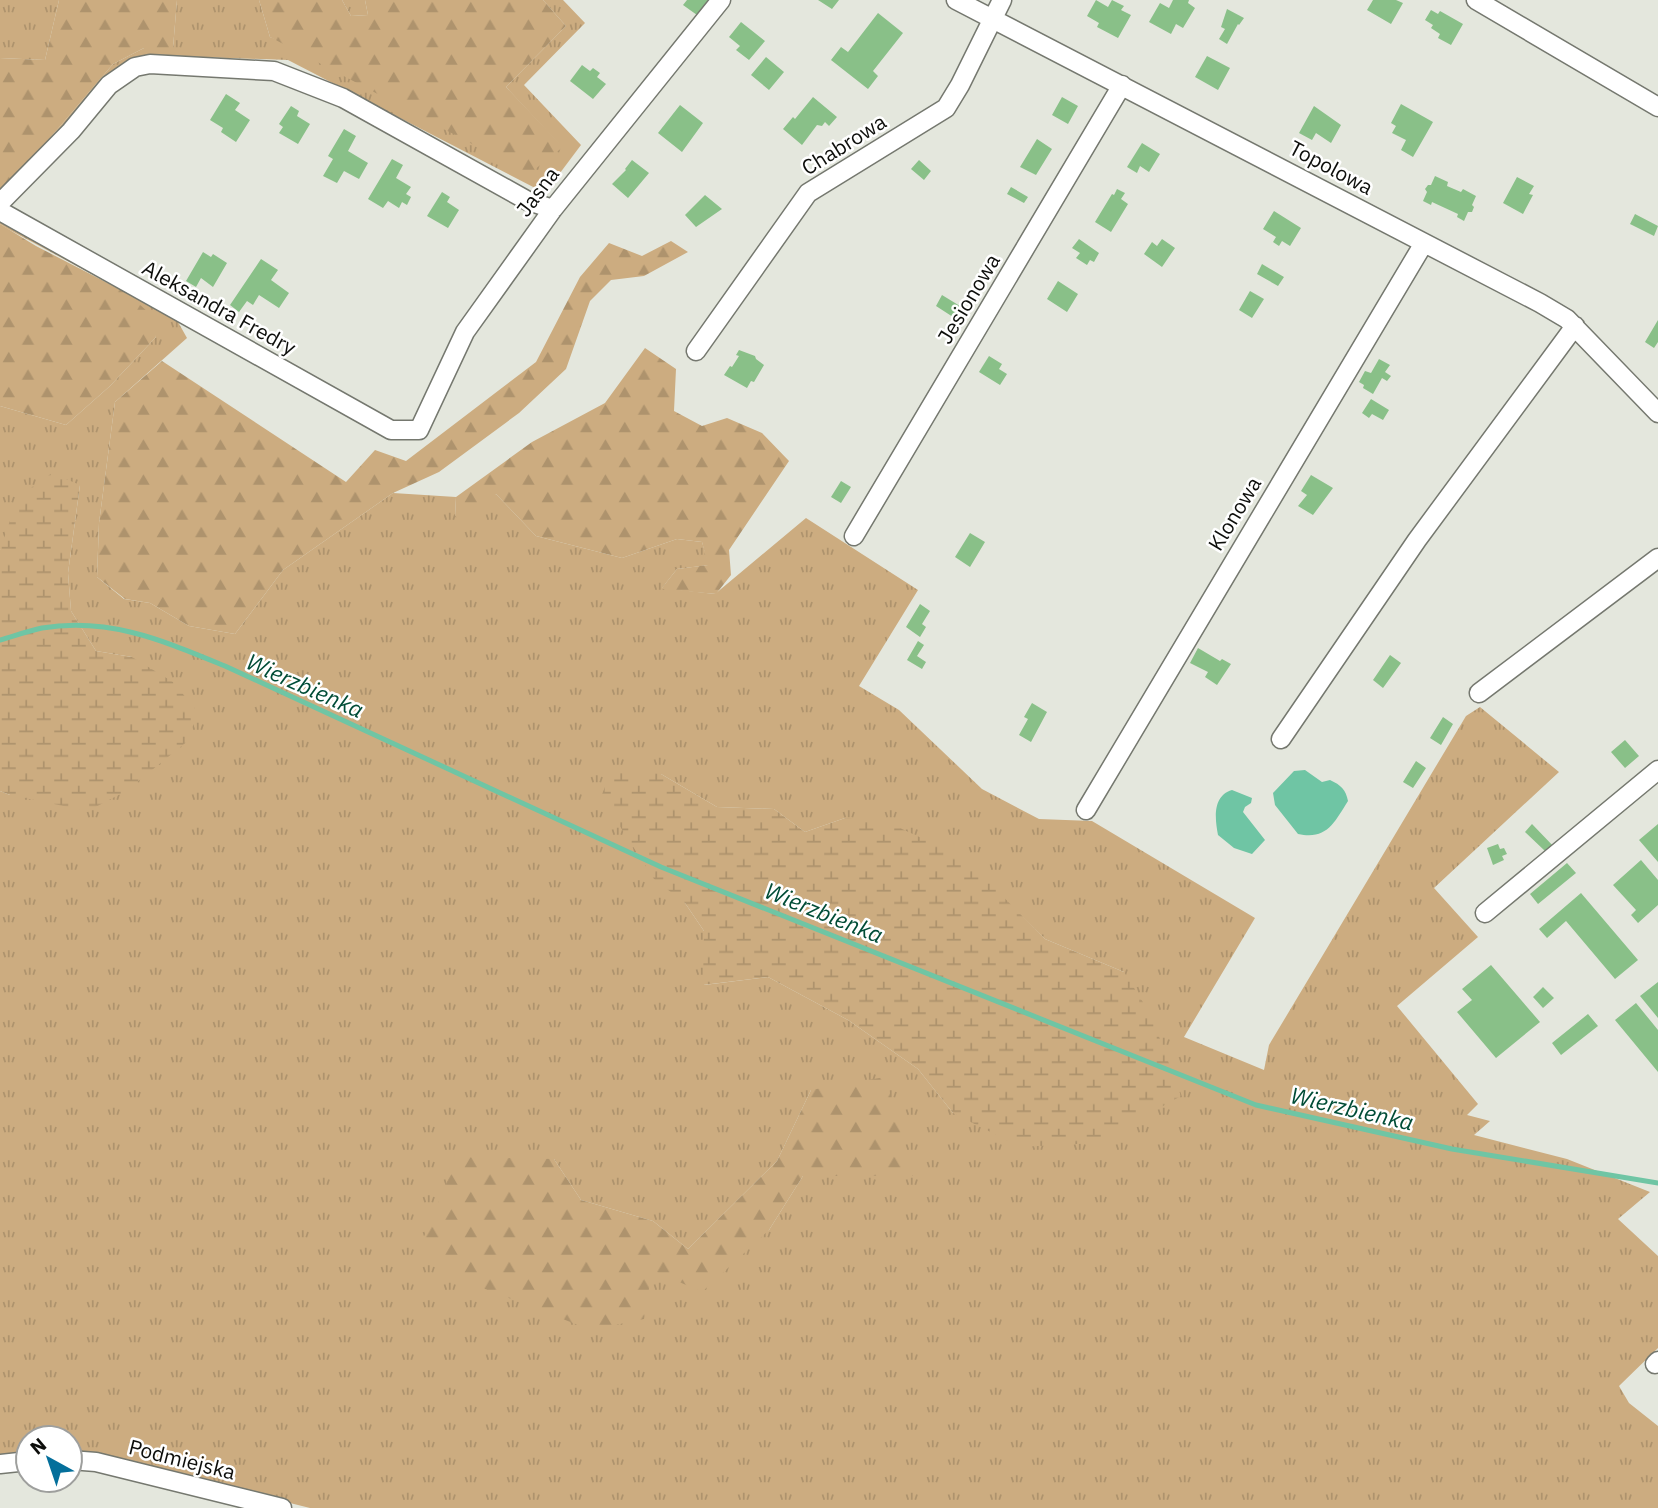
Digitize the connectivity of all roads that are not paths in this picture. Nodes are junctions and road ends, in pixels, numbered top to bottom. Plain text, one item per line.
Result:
1 (721, 0) edge
2 (956, 0) edge
3 (1002, 0) edge
4 (1476, 0) edge
5 (993, 19) junction
6 (1122, 85) junction
7 (1658, 107) edge
8 (0, 203) edge
9 (553, 209) junction
10 (0, 211) edge
11 (1424, 243) junction
12 (1575, 326) junction
13 (696, 351) dead end
14 (1658, 413) edge
15 (419, 430) joint
16 (854, 536) dead end
17 (1658, 558) edge
18 (1479, 693) dead end
19 (1281, 739) dead end
20 (1658, 770) edge
21 (1087, 810) dead end
22 (1485, 913) dead end
23 (84, 1461) edge
24 (282, 1508) edge

1 - 9 street, Jasna
2 - 5 street, Topolowa
3 - 5 street, Chabrowa
4 - 7 street
5 - 6 street, Topolowa
5 - 13 street, Chabrowa
6 - 11 street, Topolowa
6 - 16 street, Jesionowa
8 - 9 street
9 - 15 street, Jasna
10 - 15 street, Aleksandra Fredry
11 - 12 street, Topolowa
11 - 21 street, Klonowa
12 - 14 street, Topolowa
12 - 19 street
17 - 18 street
20 - 22 street
23 - 24 street, Podmiejska

